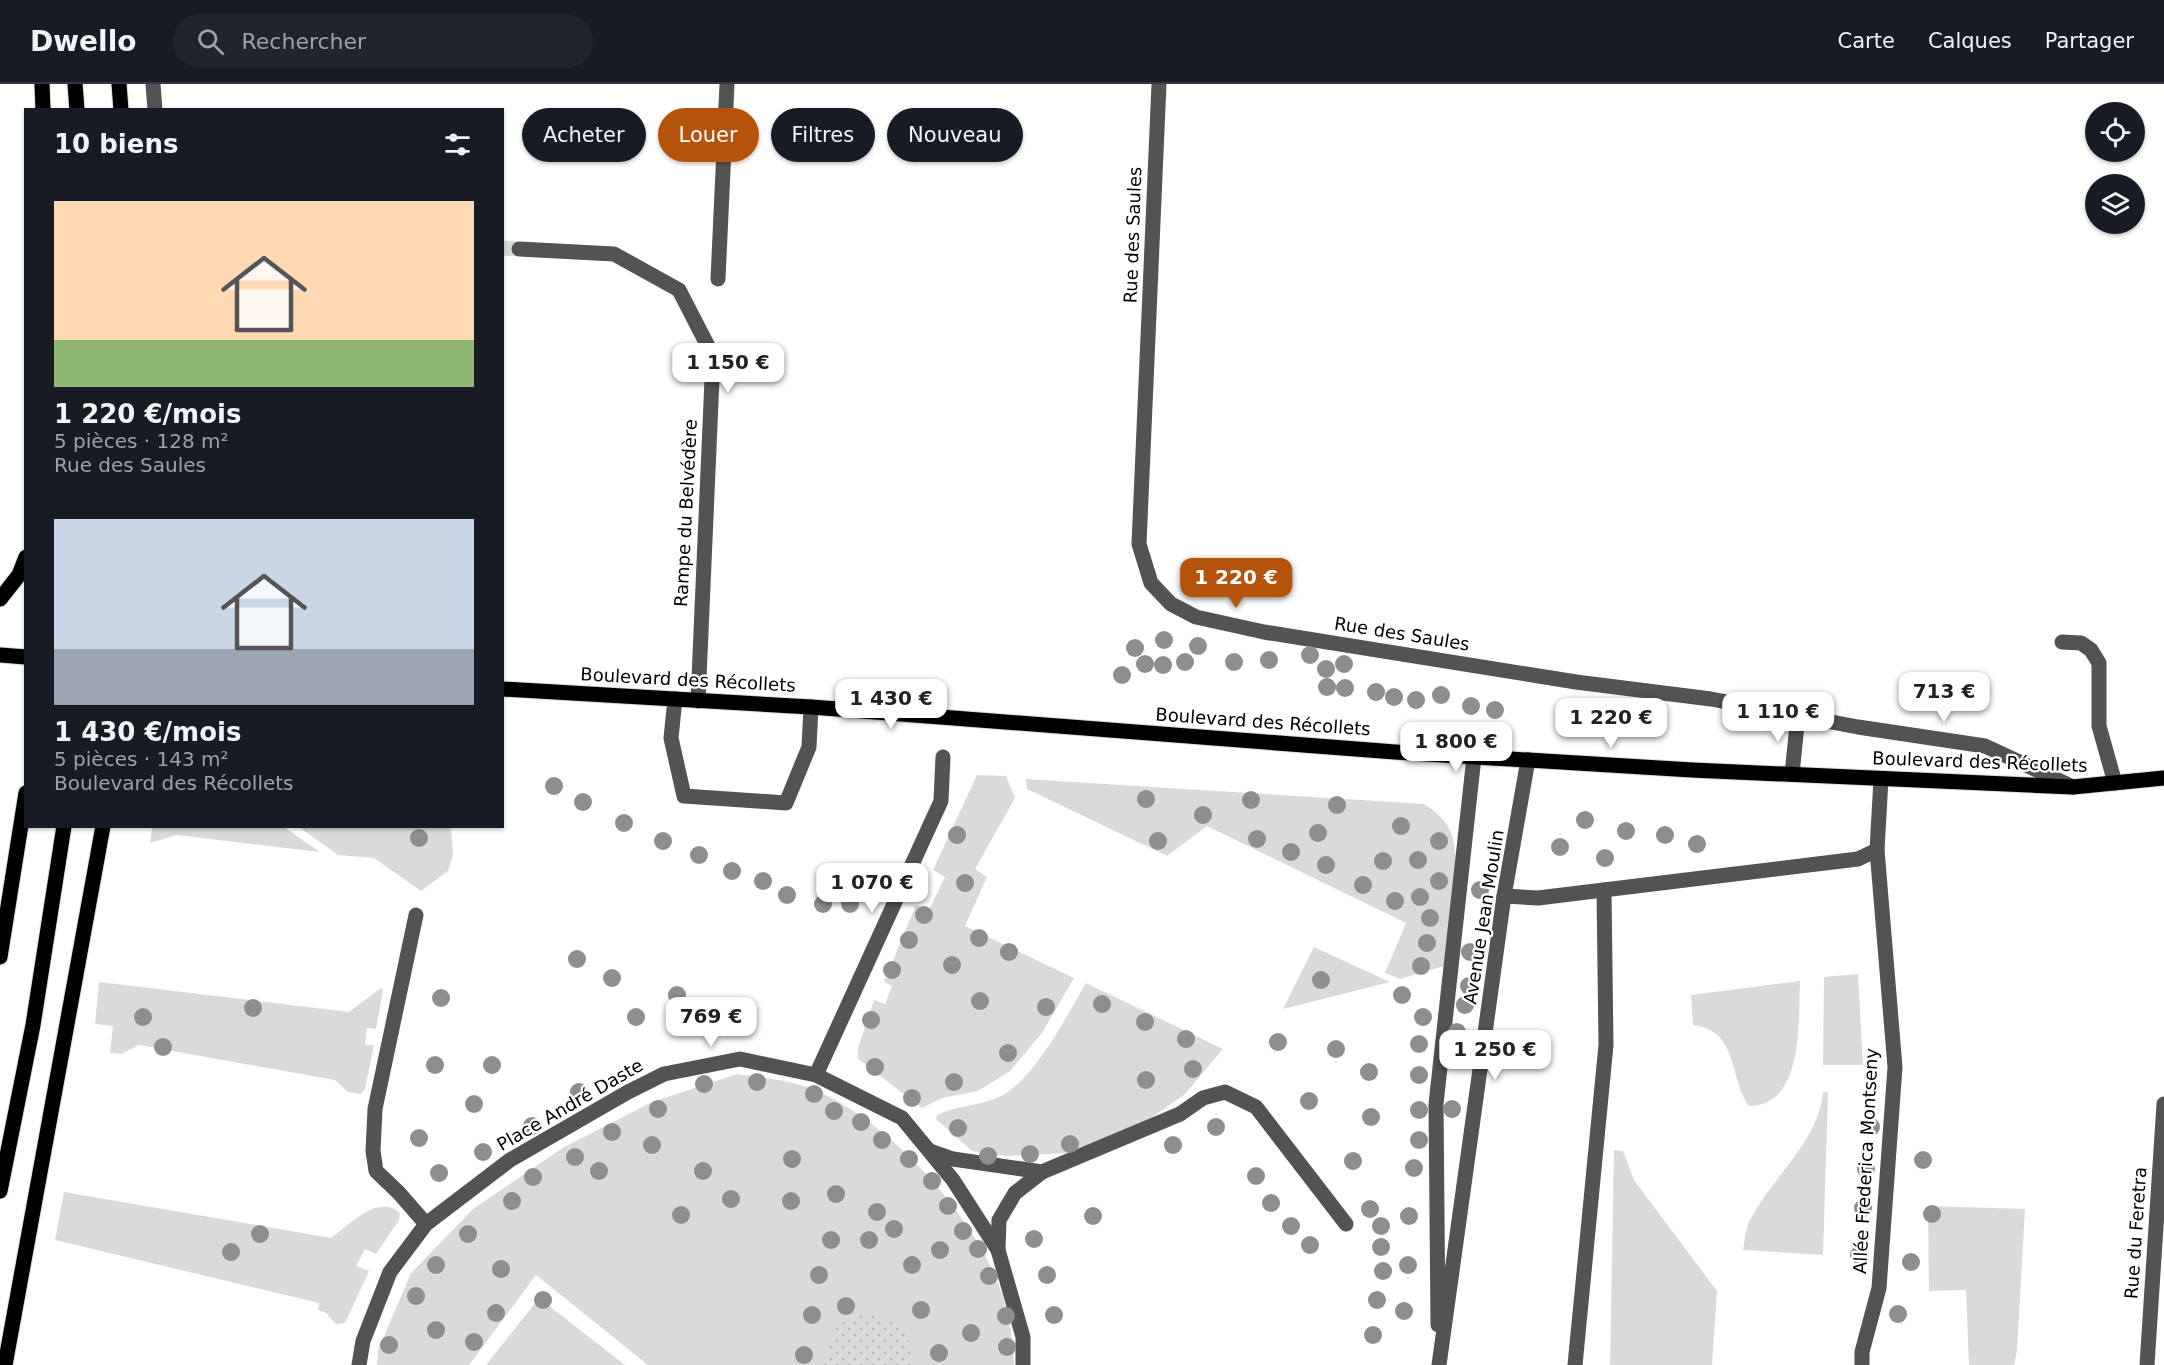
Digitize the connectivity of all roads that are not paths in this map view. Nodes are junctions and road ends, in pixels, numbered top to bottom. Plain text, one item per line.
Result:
1 (42, 84) edge
2 (75, 84) edge
3 (119, 84) edge
4 (153, 84) edge
5 (728, 84) edge
6 (1159, 84) edge
7 (43, 108) edge
8 (77, 108) edge
9 (121, 108) edge
10 (155, 108) edge
11 (519, 249) tunnel mouth
12 (718, 279) dead end
13 (24, 561) edge
14 (0, 599) edge
15 (2062, 642) dead end
16 (0, 655) edge
17 (24, 657) edge
18 (504, 689) edge
19 (675, 699) junction
20 (698, 700) junction
21 (810, 707) junction
22 (1798, 715) junction
23 (943, 757) dead end
24 (1474, 757) junction
25 (1528, 760) junction
26 (1792, 774) junction
27 (2164, 778) edge
28 (1881, 779) junction
29 (2115, 783) junction
30 (2073, 787) junction
31 (24, 806) edge
32 (64, 828) edge
33 (103, 828) edge
34 (1877, 849) junction
35 (1604, 890) junction
36 (1504, 896) junction
37 (416, 915) dead end
38 (0, 957) edge
39 (816, 1075) junction
40 (2164, 1104) edge
41 (929, 1151) junction
42 (1042, 1172) junction
43 (0, 1191) edge
44 (426, 1224) junction
45 (1346, 1224) dead end
46 (998, 1250) junction
47 (5, 1365) edge
48 (359, 1365) edge
49 (1023, 1365) edge
50 (1439, 1365) edge
51 (1575, 1365) edge
52 (1862, 1365) edge
53 (2147, 1365) edge

1 - 7 main road
2 - 8 main road
3 - 9 main road
4 - 10 street
5 - 12 street
6 - 22 street, Rue des Saules
11 - 20 street, Rampe du Belvédère
13 - 14 main road
15 - 29 street
16 - 17 main road
18 - 19 main road, Boulevard des Récollets
19 - 20 main road, Boulevard des Récollets
19 - 21 street
20 - 21 main road, Boulevard des Récollets
21 - 24 main road, Boulevard des Récollets
22 - 26 street
22 - 30 street, Rue des Saules
23 - 39 street
24 - 25 main road, Boulevard des Récollets
24 - 50 street, Avenue Jean Moulin
25 - 26 main road, Boulevard des Récollets
25 - 36 street, Avenue Jean Moulin
26 - 28 main road, Boulevard des Récollets
27 - 29 main road, Boulevard des Récollets
28 - 30 main road, Boulevard des Récollets
28 - 34 street, Allée Frederica Montseny
29 - 30 main road, Boulevard des Récollets
31 - 38 main road
32 - 43 main road
33 - 47 main road
34 - 35 street
34 - 52 street, Allée Frederica Montseny
35 - 36 street
35 - 51 street
36 - 50 street, Avenue Jean Moulin
37 - 44 street
39 - 41 street, Place André Daste
39 - 44 street, Place André Daste
40 - 53 street, Rue du Feretra
41 - 42 street
41 - 46 street, Place André Daste
42 - 45 street
42 - 46 street
44 - 48 street, Place André Daste
46 - 49 street, Place André Daste

